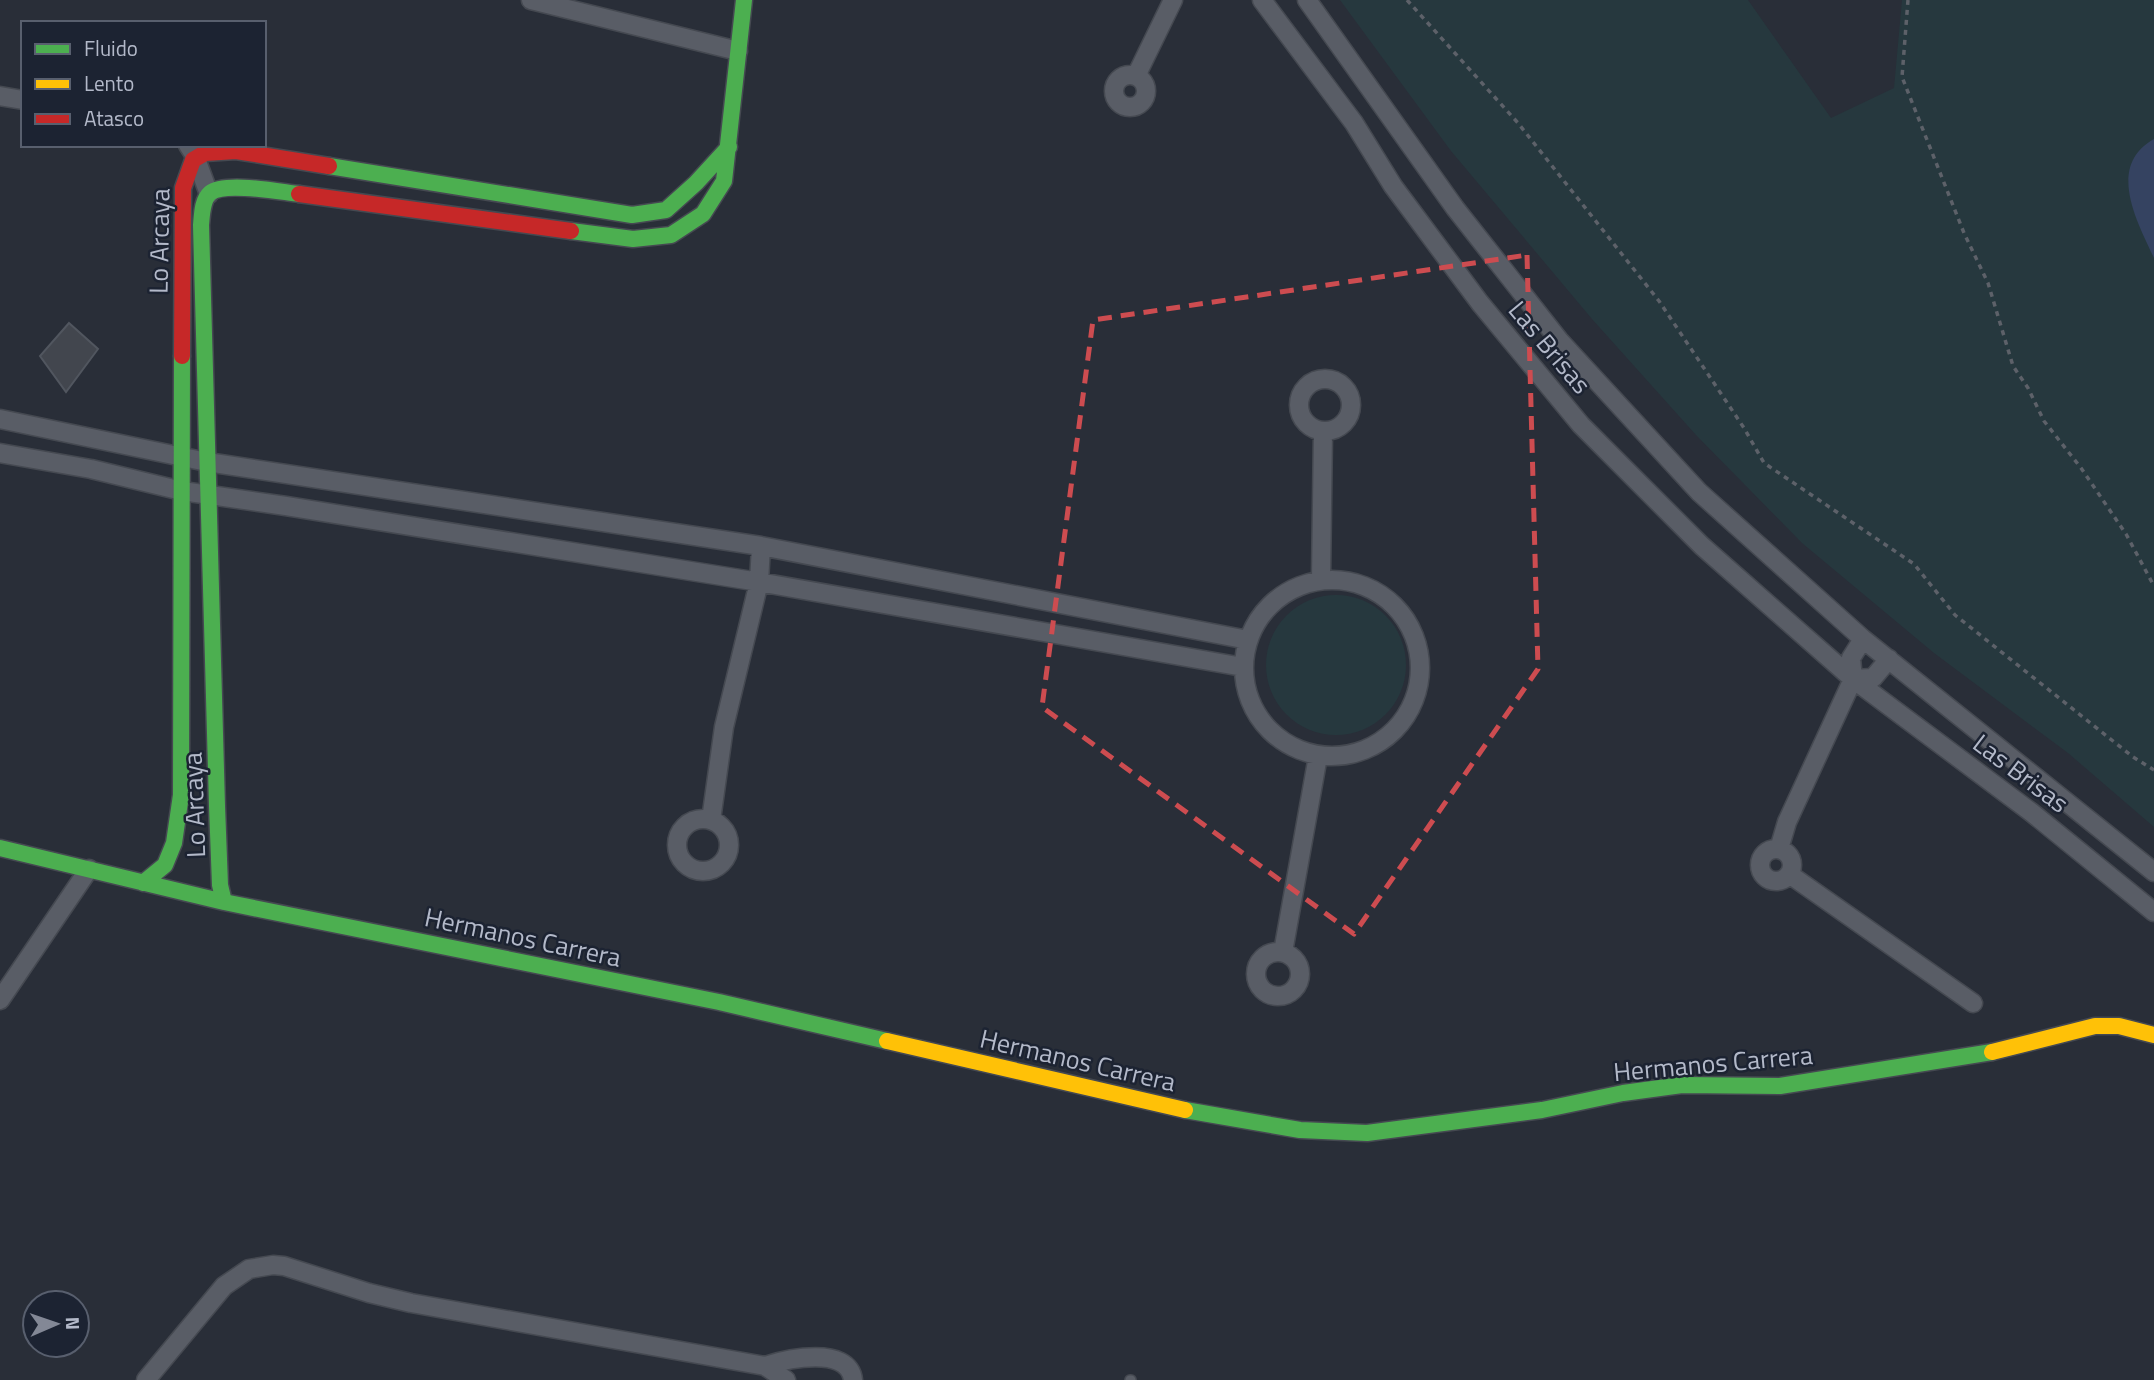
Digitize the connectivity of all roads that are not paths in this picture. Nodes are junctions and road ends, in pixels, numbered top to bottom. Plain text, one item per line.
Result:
1 (531, 0) edge
2 (744, 0) edge
3 (1173, 0) edge
4 (1262, 0) edge
5 (1307, 0) edge
6 (738, 51) junction
7 (1136, 76) dead end
8 (0, 96) edge
9 (21, 100) edge
10 (729, 147) junction
11 (192, 151) edge
12 (209, 194) junction
13 (0, 419) edge
14 (1323, 431) dead end
15 (0, 453) edge
16 (182, 456) junction
17 (207, 462) junction
18 (182, 491) junction
19 (208, 494) junction
20 (761, 546) junction
21 (1321, 579) junction
22 (760, 582) junction
23 (1248, 639) junction
24 (1863, 639) junction
25 (1889, 659) junction
26 (1243, 667) junction
27 (1853, 679) junction
28 (182, 695) junction
29 (215, 699) junction
30 (1318, 756) junction
31 (711, 820) dead end
32 (0, 848) edge
33 (1779, 849) junction
34 (89, 869) junction
35 (2154, 872) edge
36 (1789, 874) junction
37 (143, 883) junction
38 (224, 902) junction
39 (2154, 912) edge
40 (1283, 952) dead end
41 (0, 1000) edge
42 (1973, 1003) dead end
43 (2154, 1035) edge
44 (765, 1366) junction
45 (146, 1380) edge
46 (786, 1380) edge
47 (853, 1380) edge

1 - 6 street
2 - 6 street, Lo Arcaya
3 - 7 street
4 - 27 street, Las Brisas
5 - 24 street, Las Brisas
6 - 10 street, Lo Arcaya
8 - 9 street
10 - 11 street, Lo Arcaya
10 - 12 street, Lo Arcaya
11 - 12 street
11 - 16 street, Lo Arcaya
12 - 17 street, Lo Arcaya
13 - 16 street
14 - 21 street
15 - 18 street
16 - 17 street
16 - 18 street, Lo Arcaya
17 - 19 street, Lo Arcaya
17 - 20 street
18 - 19 street
18 - 28 street, Lo Arcaya
19 - 22 street
19 - 29 street, Lo Arcaya
20 - 22 street
20 - 23 street
21 - 23 street
21 - 30 street
22 - 26 street
22 - 31 street
23 - 26 street
24 - 25 street, Las Brisas
24 - 27 street
25 - 27 street
25 - 35 street, Las Brisas
26 - 30 street
27 - 33 street
27 - 39 street, Las Brisas
28 - 29 street
28 - 37 street, Lo Arcaya
29 - 38 street, Lo Arcaya
30 - 40 street
32 - 34 street, Hermanos Carrera
33 - 36 street
33 - 36 street
34 - 37 street, Hermanos Carrera
34 - 41 street
36 - 42 street
37 - 38 street, Hermanos Carrera
38 - 43 street, Hermanos Carrera
44 - 45 street
44 - 46 street
44 - 47 street

